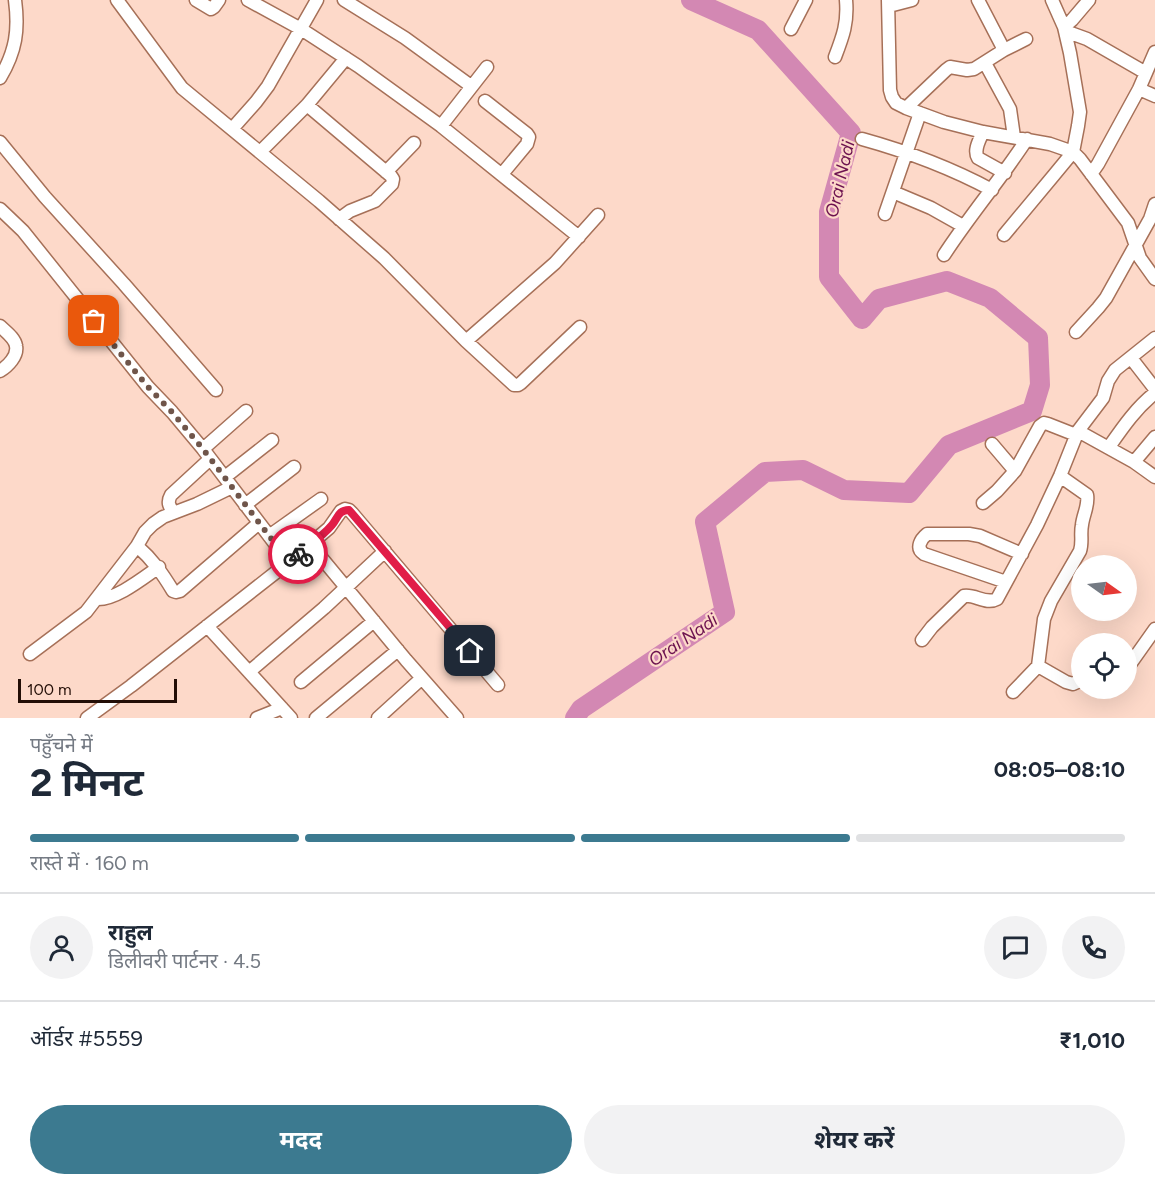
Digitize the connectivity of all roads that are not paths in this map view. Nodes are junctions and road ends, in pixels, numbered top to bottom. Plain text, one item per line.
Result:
1 (15, 0) edge
2 (117, 0) edge
3 (196, 0) edge
4 (219, 0) edge
5 (248, 0) edge
6 (317, 0) edge
7 (344, 0) edge
8 (372, 0) edge
9 (806, 0) edge
10 (846, 0) edge
11 (912, 0) edge
12 (978, 0) edge
13 (1052, 0) edge
14 (1089, 0) edge
15 (888, 3) edge
16 (365, 13) junction
17 (301, 29) junction
18 (791, 29) dead end
19 (1064, 29) junction
20 (1026, 39) dead end
21 (1004, 50) junction
22 (1155, 52) edge
23 (835, 57) dead end
24 (346, 58) junction
25 (985, 63) junction
26 (487, 67) dead end
27 (1146, 73) junction
28 (0, 78) edge
29 (471, 86) junction
30 (1139, 89) junction
31 (1155, 96) edge
32 (485, 101) dead end
33 (308, 105) junction
34 (906, 108) junction
35 (920, 113) junction
36 (441, 126) junction
37 (232, 129) junction
38 (983, 132) junction
39 (1014, 137) junction
40 (862, 139) dead end
41 (1027, 140) junction
42 (0, 142) edge
43 (414, 143) dead end
44 (260, 152) junction
45 (907, 152) junction
46 (1072, 152) junction
47 (386, 172) junction
48 (1005, 173) junction
49 (502, 174) junction
50 (1091, 174) junction
51 (992, 190) junction
52 (893, 192) junction
53 (1155, 204) edge
54 (0, 209) edge
55 (885, 214) dead end
56 (598, 215) dead end
57 (339, 219) junction
58 (1152, 220) edge
59 (963, 226) junction
60 (1004, 235) dead end
61 (579, 237) junction
62 (1135, 246) junction
63 (944, 255) dead end
64 (1155, 279) edge
65 (0, 326) edge
66 (580, 327) dead end
67 (1077, 332) dead end
68 (1155, 338) edge
69 (466, 341) junction
70 (1131, 358) junction
71 (0, 371) edge
72 (216, 390) dead end
73 (1155, 391) edge
74 (246, 411) dead end
75 (1077, 433) junction
76 (1155, 437) edge
77 (272, 440) dead end
78 (992, 444) dead end
79 (1109, 447) junction
80 (206, 454) junction
81 (1134, 462) junction
82 (294, 466) dead end
83 (1015, 471) junction
84 (1060, 476) junction
85 (1155, 477) edge
86 (228, 482) junction
87 (321, 499) dead end
88 (983, 503) dead end
89 (245, 505) junction
90 (173, 512) junction
91 (259, 523) junction
92 (269, 536) junction
93 (310, 544) junction
94 (137, 546) junction
95 (385, 550) junction
96 (1022, 554) junction
97 (289, 562) junction
98 (159, 567) junction
99 (1006, 582) junction
100 (346, 587) junction
101 (97, 599) junction
102 (374, 621) junction
103 (207, 626) junction
104 (1155, 628) edge
105 (922, 640) dead end
106 (398, 650) junction
107 (30, 654) dead end
108 (1137, 654) edge
109 (1038, 666) junction
110 (249, 672) junction
111 (422, 678) junction
112 (301, 682) dead end
113 (1071, 683) edge
114 (498, 685) dead end
115 (1013, 692) dead end
116 (282, 708) junction
117 (453, 716) edge
118 (87, 718) edge
119 (257, 718) edge
120 (291, 718) edge
121 (316, 718) edge
122 (378, 718) edge

1 - 28 street
2 - 37 street
3 - 4 street
5 - 17 street
6 - 17 street
7 - 16 street
8 - 16 street
9 - 18 street
10 - 23 street
11 - 15 street
12 - 21 street
13 - 19 street
14 - 19 street
15 - 34 street
16 - 29 street
17 - 24 street
17 - 37 street
19 - 27 street
19 - 46 street
20 - 21 street
21 - 25 street
22 - 27 street
24 - 33 street
24 - 36 street
25 - 34 street
25 - 39 street
26 - 29 street
27 - 30 street
29 - 36 street
30 - 31 street
30 - 50 street
32 - 49 street
33 - 44 street
33 - 47 street
34 - 35 street
35 - 38 street
35 - 45 street
36 - 49 street
37 - 44 street
38 - 39 street
38 - 48 street
39 - 41 street
40 - 45 street
41 - 46 street
41 - 48 street
42 - 72 street
43 - 47 street
44 - 57 street
45 - 51 street
45 - 52 street
46 - 50 street
46 - 60 street
47 - 57 street
48 - 51 street
49 - 61 street
50 - 62 street
51 - 59 street
52 - 55 street
52 - 59 street
53 - 58 street
54 - 80 street
56 - 61 street
57 - 69 street
58 - 62 street
59 - 63 street
61 - 69 street
62 - 64 street
62 - 67 street
65 - 71 street
66 - 69 street
68 - 70 street
70 - 73 street
70 - 75 street
73 - 79 street
74 - 80 street
75 - 79 street
75 - 83 street
75 - 84 street
76 - 81 street
77 - 86 street
78 - 83 street
79 - 81 street
80 - 86 street
80 - 90 street
81 - 85 street
82 - 89 street
83 - 88 street
84 - 96 street
84 - 109 street
86 - 89 street
86 - 90 street
87 - 92 street
89 - 91 street
90 - 94 street
91 - 92 street
91 - 98 street
92 - 97 street
93 - 95 street
93 - 97 street
93 - 100 street
94 - 98 street
94 - 101 street
95 - 100 street
95 - 114 street
96 - 99 street
96 - 99 street
97 - 103 street
98 - 101 street
99 - 105 street
100 - 102 street
100 - 110 street
101 - 107 street
102 - 106 street
102 - 112 street
103 - 110 street
103 - 118 street
104 - 108 street
106 - 111 street
106 - 121 street
109 - 113 street
109 - 115 street
110 - 116 street
111 - 117 street
111 - 122 street
116 - 119 street
116 - 120 street

